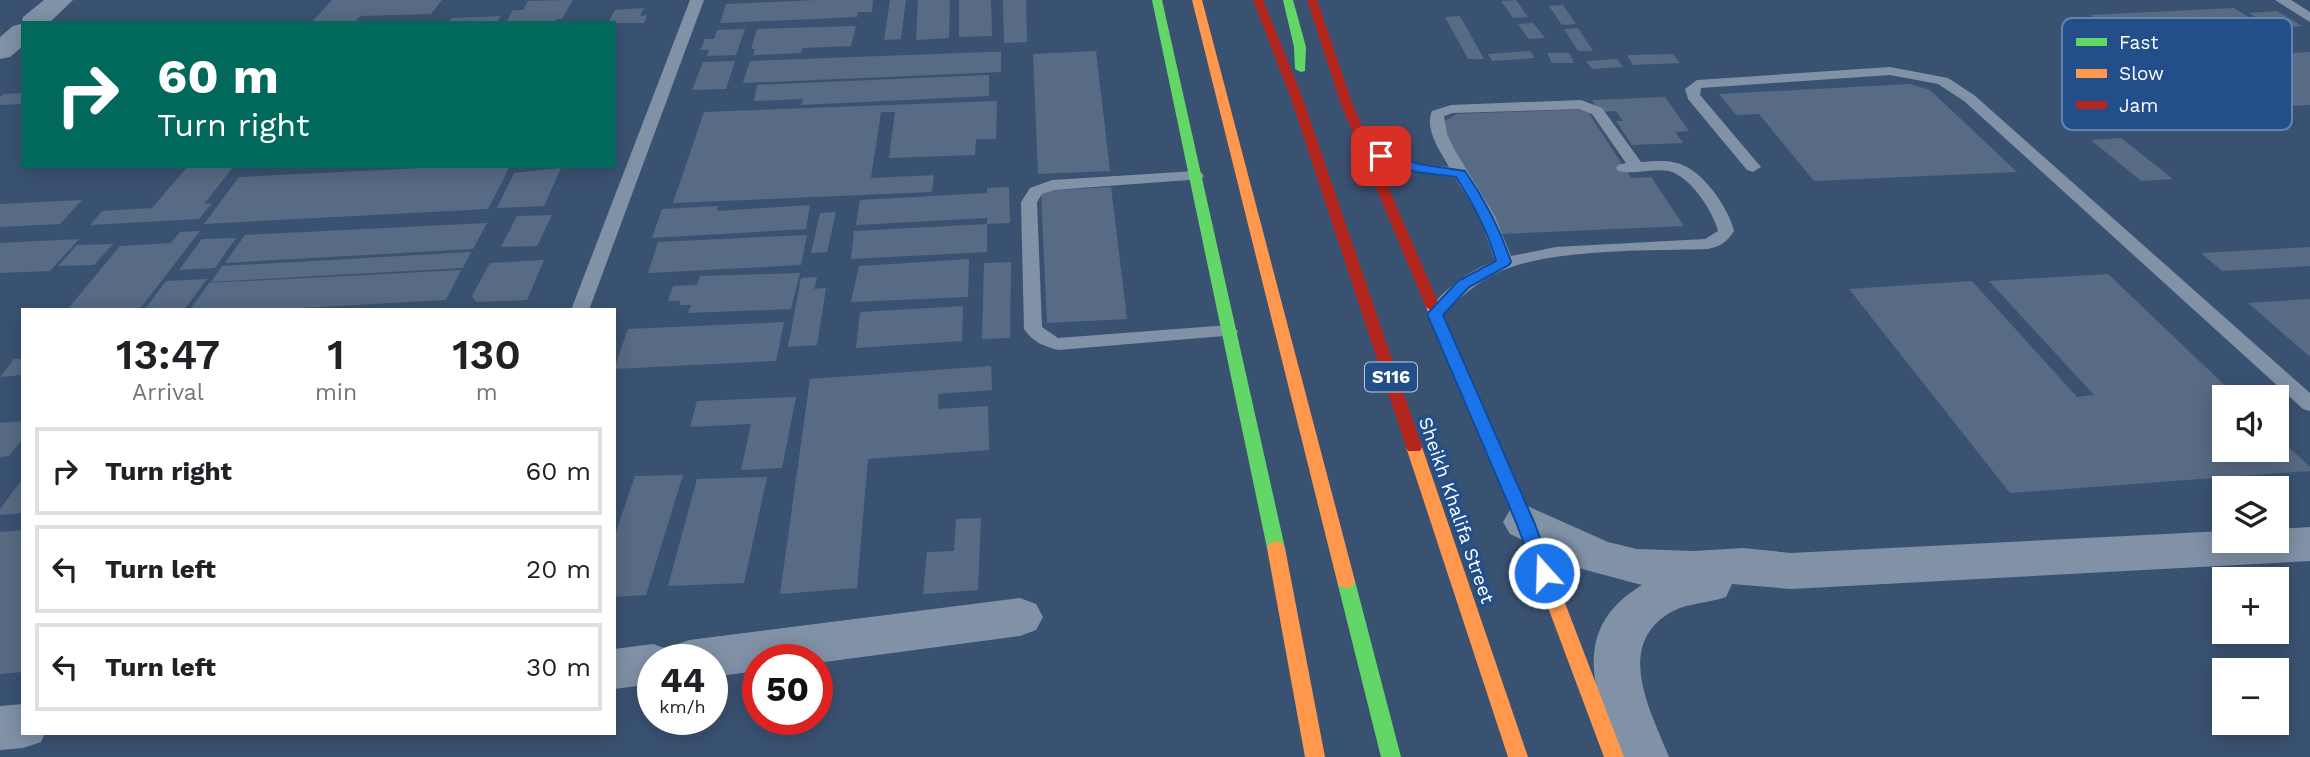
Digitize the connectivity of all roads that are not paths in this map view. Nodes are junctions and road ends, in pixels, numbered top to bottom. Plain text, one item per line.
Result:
1 (60, 0) edge
2 (696, 0) edge
3 (1157, 0) edge
4 (1197, 0) edge
5 (1258, 0) edge
6 (1288, 0) edge
7 (1312, 0) edge
8 (2282, 0) edge
9 (2310, 18) edge
10 (35, 21) edge
11 (21, 34) edge
12 (0, 51) edge
13 (1297, 99) junction
14 (1366, 148) junction
15 (1753, 167) dead end
16 (1195, 171) junction
17 (1462, 174) junction
18 (1043, 176) dead end
19 (1504, 262) junction
20 (581, 308) edge
21 (1435, 314) junction
22 (1229, 331) junction
23 (2310, 404) edge
24 (1525, 522) junction
25 (2310, 544) edge
26 (1791, 571) junction
27 (1020, 617) dead end
28 (728, 655) edge
29 (637, 666) edge
30 (616, 669) edge
31 (21, 726) edge
32 (0, 728) edge
33 (1315, 757) edge
34 (1391, 757) edge
35 (1518, 757) edge
36 (1614, 757) edge
37 (1644, 757) edge

1 - 10 street
2 - 20 lane
3 - 16 main road
4 - 34 main road
5 - 13 main road, Sheikh Khalifa Street / S116
6 - 13 main road
7 - 14 main road
8 - 9 lane
11 - 12 street
13 - 35 main road, Sheikh Khalifa Street / S116
14 - 17 lane
14 - 21 main road
15 - 23 lane
16 - 18 lane
16 - 22 main road
16 - 22 lane
17 - 19 lane
17 - 19 lane
19 - 21 lane
21 - 24 main road
22 - 33 main road
24 - 26 street
24 - 36 main road
25 - 26 street
26 - 37 street
27 - 28 street
29 - 30 street
31 - 32 street

